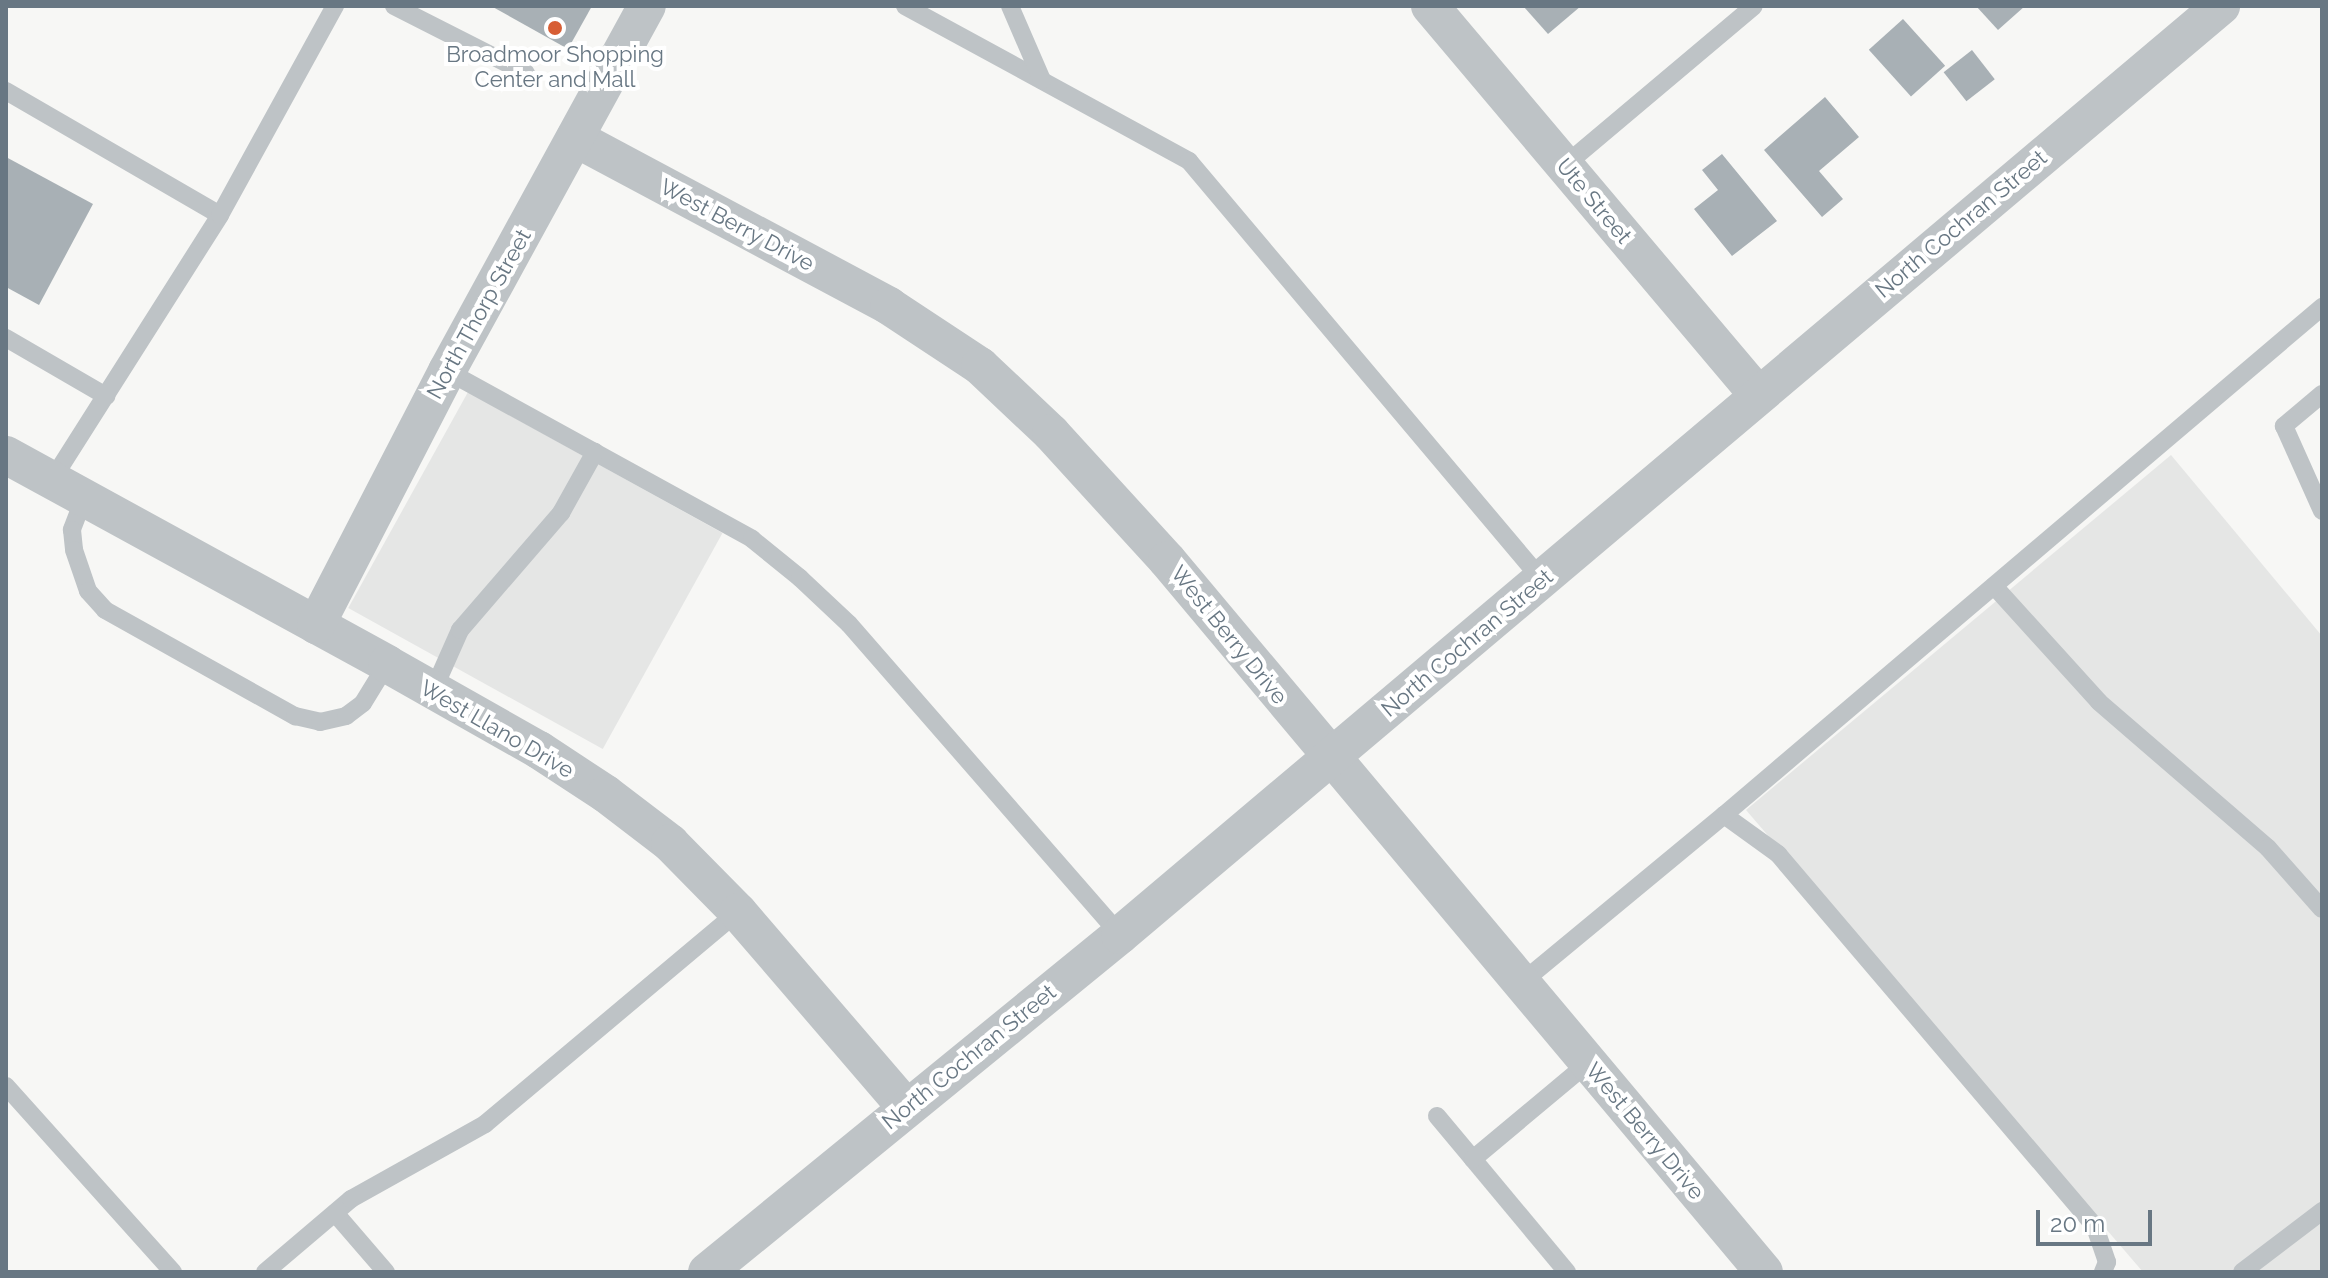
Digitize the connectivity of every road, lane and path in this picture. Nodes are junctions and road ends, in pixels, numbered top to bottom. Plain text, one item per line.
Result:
1 (335, 6) edge
2 (394, 6) edge
3 (647, 6) edge
4 (905, 6) edge
5 (1010, 6) edge
6 (1430, 6) edge
7 (1754, 6) edge
8 (2221, 6) edge
9 (526, 73) dead end
10 (1042, 80) junction
11 (6, 91) edge
12 (575, 138) junction
13 (1564, 166) junction
14 (220, 215) junction
15 (2322, 307) edge
16 (6, 338) edge
17 (447, 371) junction
18 (2322, 394) edge
19 (1758, 395) junction
20 (106, 396) junction
21 (595, 452) junction
22 (6, 455) edge
23 (68, 489) junction
24 (2322, 511) edge
25 (1542, 580) junction
26 (1994, 586) junction
27 (316, 625) junction
28 (387, 664) junction
29 (433, 691) junction
30 (1330, 758) junction
31 (1724, 815) junction
32 (2322, 909) edge
33 (738, 912) junction
34 (1120, 935) junction
35 (1521, 983) junction
36 (1588, 1063) junction
37 (8, 1092) edge
38 (906, 1107) junction
39 (1437, 1116) dead end
40 (1473, 1159) junction
41 (2322, 1211) edge
42 (335, 1213) junction
43 (173, 1272) edge
44 (265, 1272) edge
45 (386, 1272) edge
46 (707, 1272) edge
47 (1567, 1272) edge
48 (1764, 1272) edge
49 (2103, 1272) edge
50 (2242, 1272) edge

1 - 14 lane
2 - 9 lane
3 - 12 street, North Thorp Street
4 - 10 lane
5 - 10 lane
6 - 13 street, Ute Street
7 - 13 lane
8 - 19 street, North Cochran Street
10 - 25 lane
11 - 14 lane
12 - 17 street, North Thorp Street
12 - 30 street, West Berry Drive
13 - 19 street, Ute Street
14 - 20 lane
15 - 26 lane
16 - 20 lane
17 - 21 lane
17 - 27 street, North Thorp Street
18 - 24 lane
19 - 25 street, North Cochran Street
20 - 23 lane
21 - 29 lane
21 - 34 lane
22 - 23 street, West Llano Drive
23 - 27 street, West Llano Drive
23 - 28 lane
25 - 30 street, North Cochran Street
26 - 31 lane
26 - 32 lane
27 - 28 street, West Llano Drive
28 - 29 street, West Llano Drive
29 - 33 street, West Llano Drive
30 - 34 street, North Cochran Street
30 - 35 street, West Berry Drive
31 - 35 lane
31 - 49 lane
33 - 38 street, West Llano Drive
33 - 42 lane
34 - 38 street, North Cochran Street
35 - 36 street, West Berry Drive
36 - 40 lane
36 - 48 street, West Berry Drive
37 - 43 lane
38 - 46 street, North Cochran Street
39 - 40 lane
40 - 47 lane
41 - 50 lane
42 - 44 lane
42 - 45 lane

